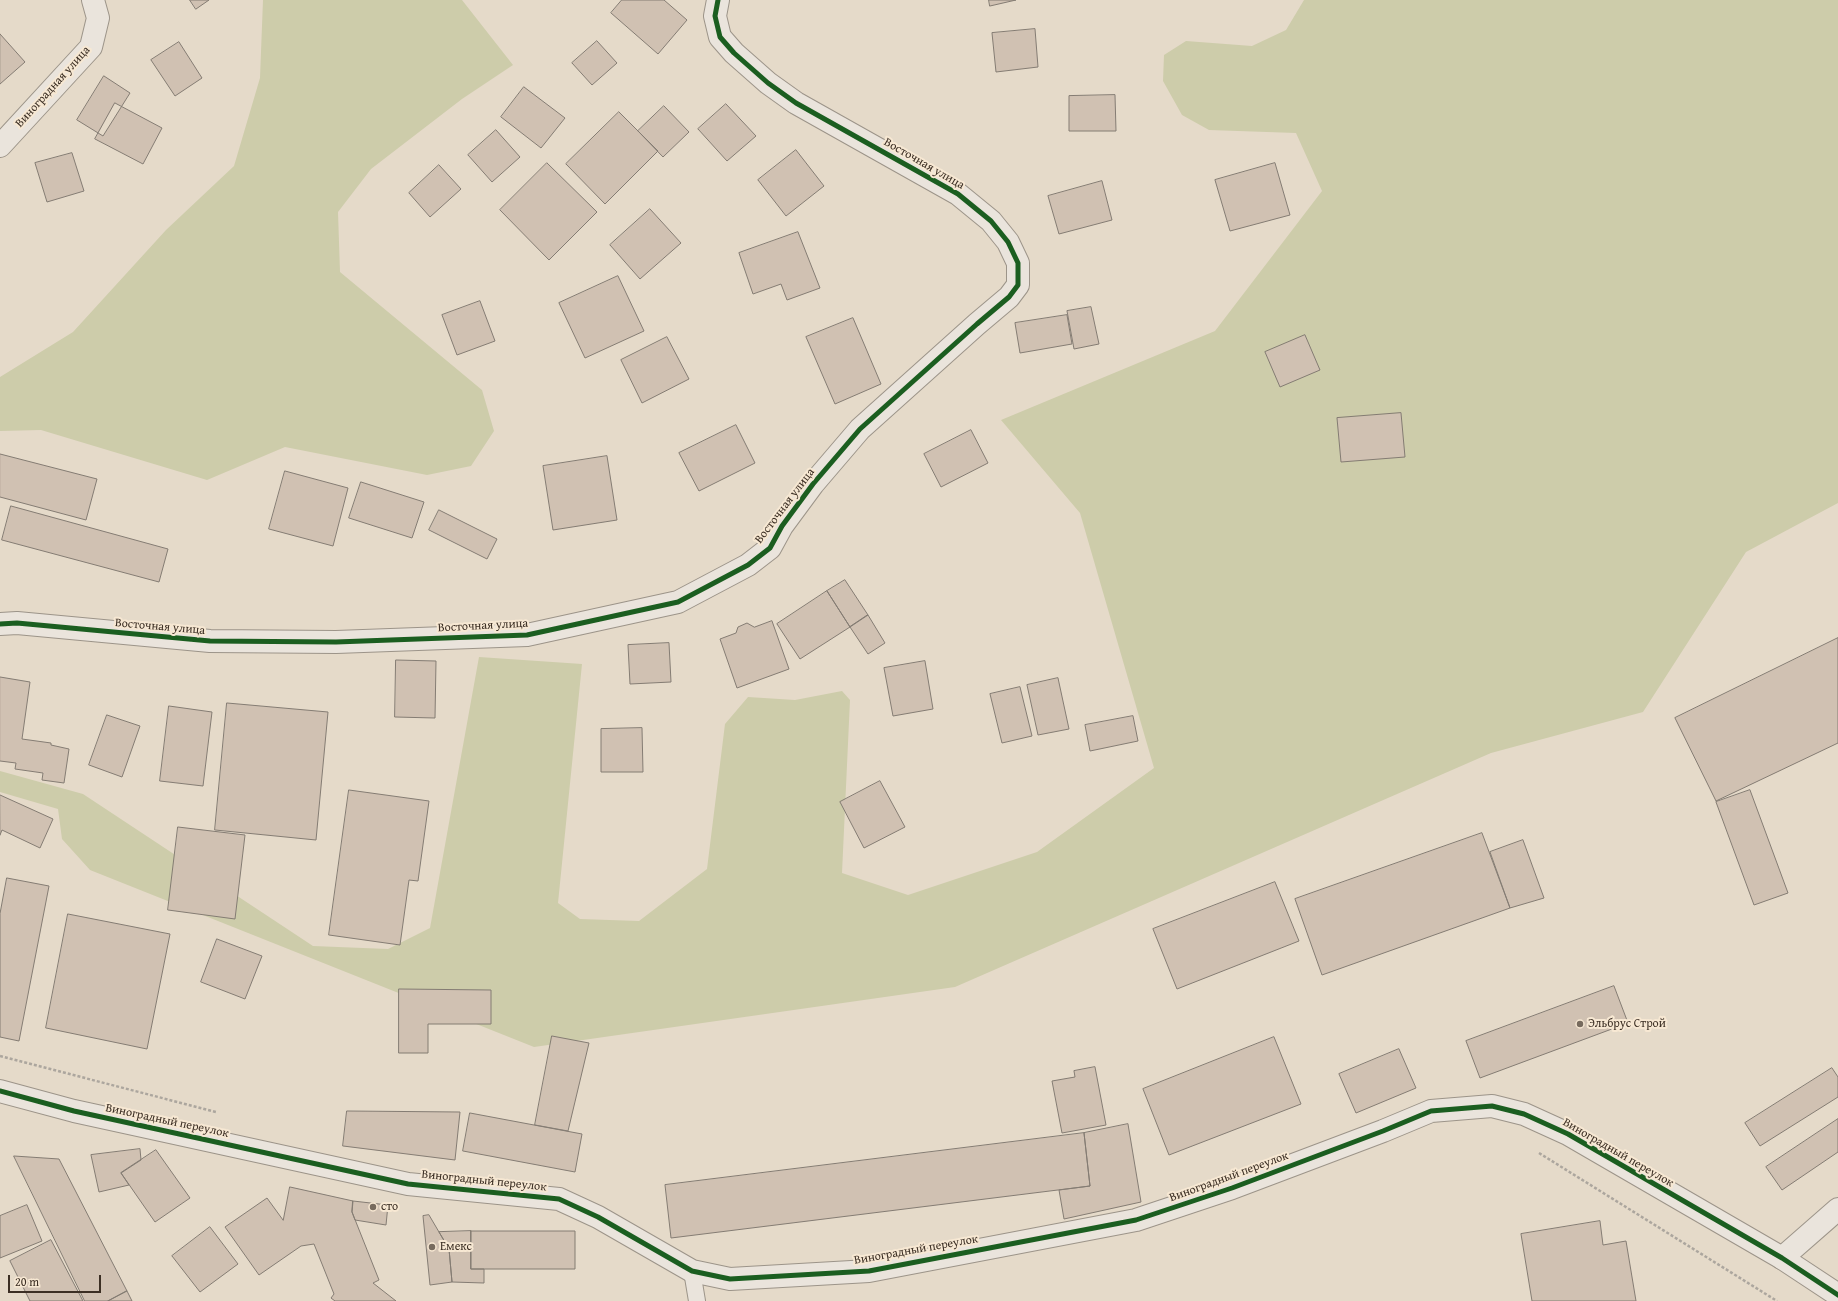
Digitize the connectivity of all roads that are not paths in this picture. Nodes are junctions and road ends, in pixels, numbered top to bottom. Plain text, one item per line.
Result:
1 (93, 0) edge
2 (718, 0) edge
3 (0, 146) edge
4 (0, 624) edge
5 (0, 1091) edge
6 (1838, 1209) edge
7 (1782, 1258) junction
8 (692, 1271) junction
9 (1838, 1295) edge
10 (696, 1301) edge

1 - 3 street, Виноградная улица
2 - 4 street, Восточная улица
5 - 8 street, Виноградный переулок
6 - 7 street
7 - 8 street, Виноградный переулок
7 - 9 street, Виноградный переулок
8 - 10 lane

